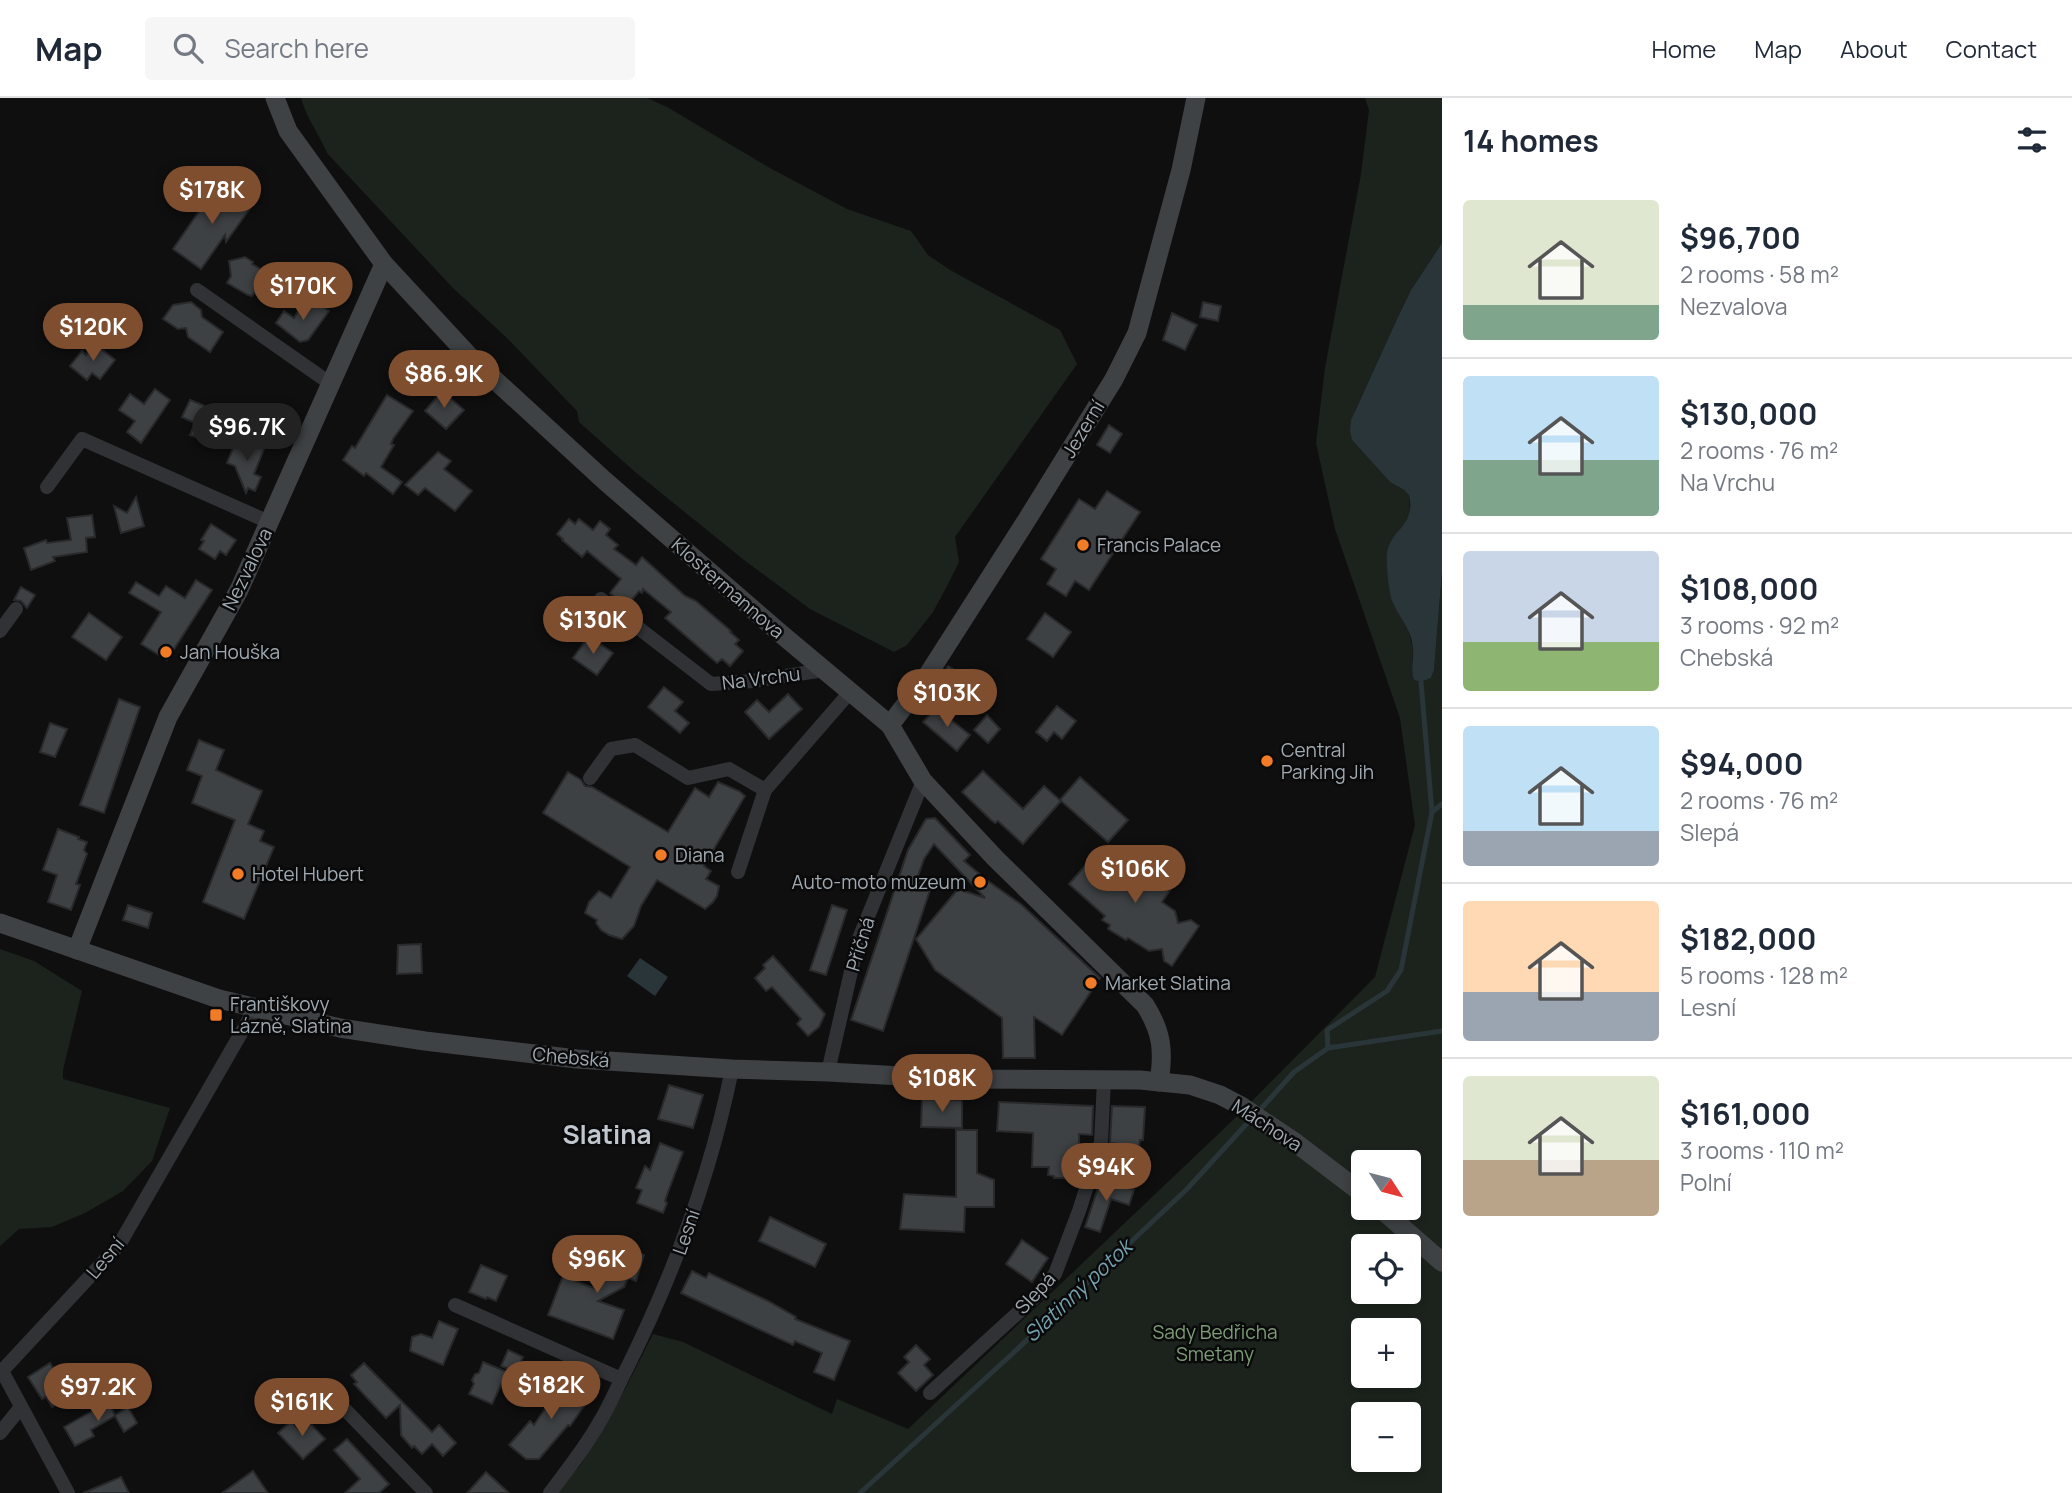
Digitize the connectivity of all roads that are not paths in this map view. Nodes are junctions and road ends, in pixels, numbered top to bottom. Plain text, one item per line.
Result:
1 (275, 98) edge
2 (1196, 98) edge
3 (384, 264) junction
4 (197, 290) dead end
5 (331, 384) junction
6 (47, 487) dead end
7 (270, 522) junction
8 (601, 599) dead end
9 (16, 609) dead end
10 (0, 631) edge
11 (824, 670) junction
12 (851, 691) junction
13 (890, 725) junction
14 (590, 778) dead end
15 (923, 781) junction
16 (765, 790) junction
17 (738, 872) dead end
18 (0, 923) edge
19 (77, 950) junction
20 (255, 1009) junction
21 (732, 1069) junction
22 (828, 1072) junction
23 (1104, 1080) junction
24 (1159, 1082) junction
25 (1351, 1185) edge
26 (1394, 1220) edge
27 (1442, 1262) edge
28 (455, 1305) dead end
29 (621, 1379) junction
30 (930, 1393) dead end
31 (331, 1395) dead end
32 (21, 1408) junction
33 (0, 1433) edge
34 (68, 1493) edge
35 (426, 1493) edge
36 (550, 1493) edge

1 - 3 street, Klostermannova
2 - 13 street, Jezerní
3 - 5 street, Nezvalova
3 - 11 street, Klostermannova
4 - 5 street
5 - 7 street, Nezvalova
6 - 7 street
7 - 19 street, Nezvalova
8 - 11 street, Na Vrchu
9 - 10 street
11 - 12 street, Klostermannova
12 - 13 street, Klostermannova
12 - 16 street
13 - 15 street, Klostermannova
14 - 16 street
15 - 22 street, Příčná
15 - 24 street, Klostermannova
16 - 17 street
18 - 19 street, Chebská
19 - 20 street, Chebská
20 - 21 street, Chebská
20 - 32 street, Lesní
21 - 22 street, Chebská
21 - 29 street, Lesní
22 - 23 street, Chebská
23 - 24 street, Chebská
23 - 30 street, Slepá
24 - 25 street, Máchova
26 - 27 street
28 - 29 street
29 - 36 street, Lesní
31 - 35 street
32 - 33 street
32 - 34 street, Lesní

